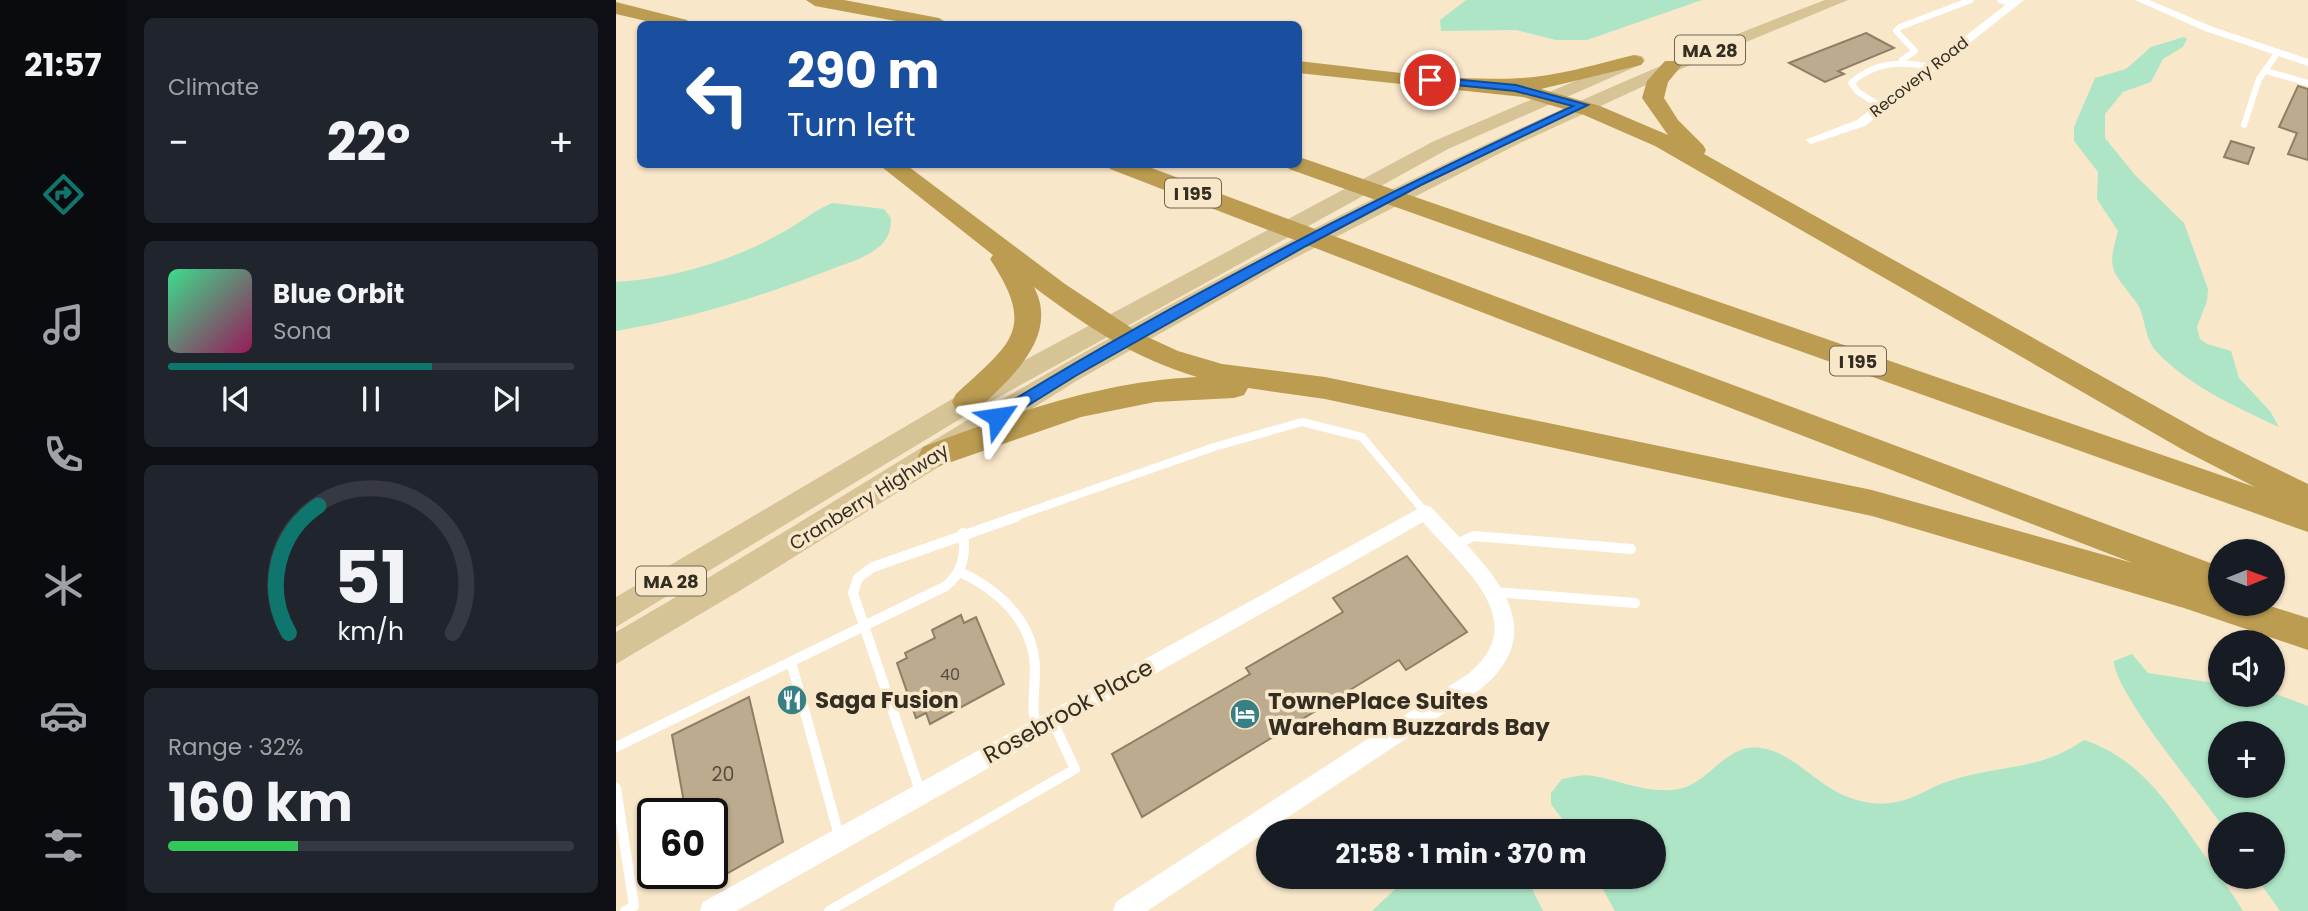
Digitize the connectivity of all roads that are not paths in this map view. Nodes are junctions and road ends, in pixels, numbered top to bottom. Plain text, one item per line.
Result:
1 (1792, 0) edge
2 (1840, 0) edge
3 (1971, 0) edge
4 (2000, 0) edge
5 (2140, 0) edge
6 (807, 1) edge
7 (2016, 2) edge
8 (1768, 8) dead end
9 (623, 10) edge
10 (658, 21) edge
11 (668, 21) edge
12 (867, 21) edge
13 (922, 21) edge
14 (2278, 52) junction
15 (1671, 56) junction
16 (1902, 60) junction
17 (1634, 61) junction
18 (2308, 63) edge
19 (1302, 67) edge
20 (1933, 67) junction
21 (2266, 71) junction
22 (1470, 83) junction
23 (2308, 83) edge
24 (1552, 95) junction
25 (1583, 105) junction
26 (1882, 107) junction
27 (2244, 125) dead end
28 (1811, 139) dead end
29 (1302, 166) edge
30 (894, 168) edge
31 (1129, 168) edge
32 (1716, 170) junction
33 (995, 247) junction
34 (1275, 247) junction
35 (1119, 332) junction
36 (1325, 388) junction
37 (967, 402) junction
38 (934, 456) junction
39 (2308, 499) edge
40 (1425, 512) junction
41 (2308, 519) edge
42 (964, 533) junction
43 (1454, 545) junction
44 (1632, 549) dead end
45 (960, 572) junction
46 (2208, 577) edge
47 (1495, 592) junction
48 (1635, 603) dead end
49 (2286, 607) edge
50 (616, 613) edge
51 (2308, 615) edge
52 (863, 627) junction
53 (2308, 634) edge
54 (616, 649) edge
55 (791, 662) junction
56 (1044, 725) junction
57 (616, 747) edge
58 (616, 788) edge
59 (921, 794) junction
60 (840, 839) junction
61 (625, 911) edge
62 (712, 911) edge
63 (829, 911) edge
64 (1125, 911) edge

1 - 8 main road
2 - 15 main road, Cranberry Highway / MA 28
3 - 16 lane
4 - 7 lane
5 - 14 street
6 - 12 highway
6 - 13 highway
7 - 20 street, Recovery Road
9 - 10 highway
9 - 11 highway
14 - 18 street
14 - 21 lane
15 - 17 main road, Cranberry Highway / MA 28
15 - 25 main road, Cranberry Highway / MA 28
15 - 32 highway
16 - 20 lane
16 - 26 lane
17 - 22 highway
17 - 24 main road, Cranberry Highway / MA 28
19 - 22 highway
20 - 26 street, Recovery Road
21 - 23 lane
21 - 27 lane
22 - 24 highway
24 - 25 highway
24 - 34 main road, Cranberry Highway / MA 28
25 - 32 highway
25 - 34 main road, Cranberry Highway / MA 28
26 - 28 street, Recovery Road
29 - 41 highway, I 195
30 - 33 highway
31 - 46 highway, I 195
32 - 39 highway
33 - 35 highway
33 - 37 highway
34 - 35 main road, Cranberry Highway / MA 28
35 - 36 highway
35 - 37 main road, Cranberry Highway / MA 28
35 - 38 main road, Cranberry Highway / MA 28
36 - 38 highway
36 - 53 highway
37 - 50 main road, Cranberry Highway / MA 28
38 - 54 main road, Cranberry Highway / MA 28
40 - 42 lane
40 - 43 street
40 - 56 street, Rosebrook Place
42 - 45 lane
42 - 52 lane
43 - 44 lane
43 - 47 street
45 - 52 lane
45 - 56 lane
47 - 48 lane
47 - 64 street
49 - 51 highway
52 - 55 lane
52 - 59 lane
55 - 57 lane
55 - 60 lane
56 - 59 street, Rosebrook Place
56 - 63 lane
58 - 61 lane
59 - 60 street, Rosebrook Place
60 - 62 street, Rosebrook Place

